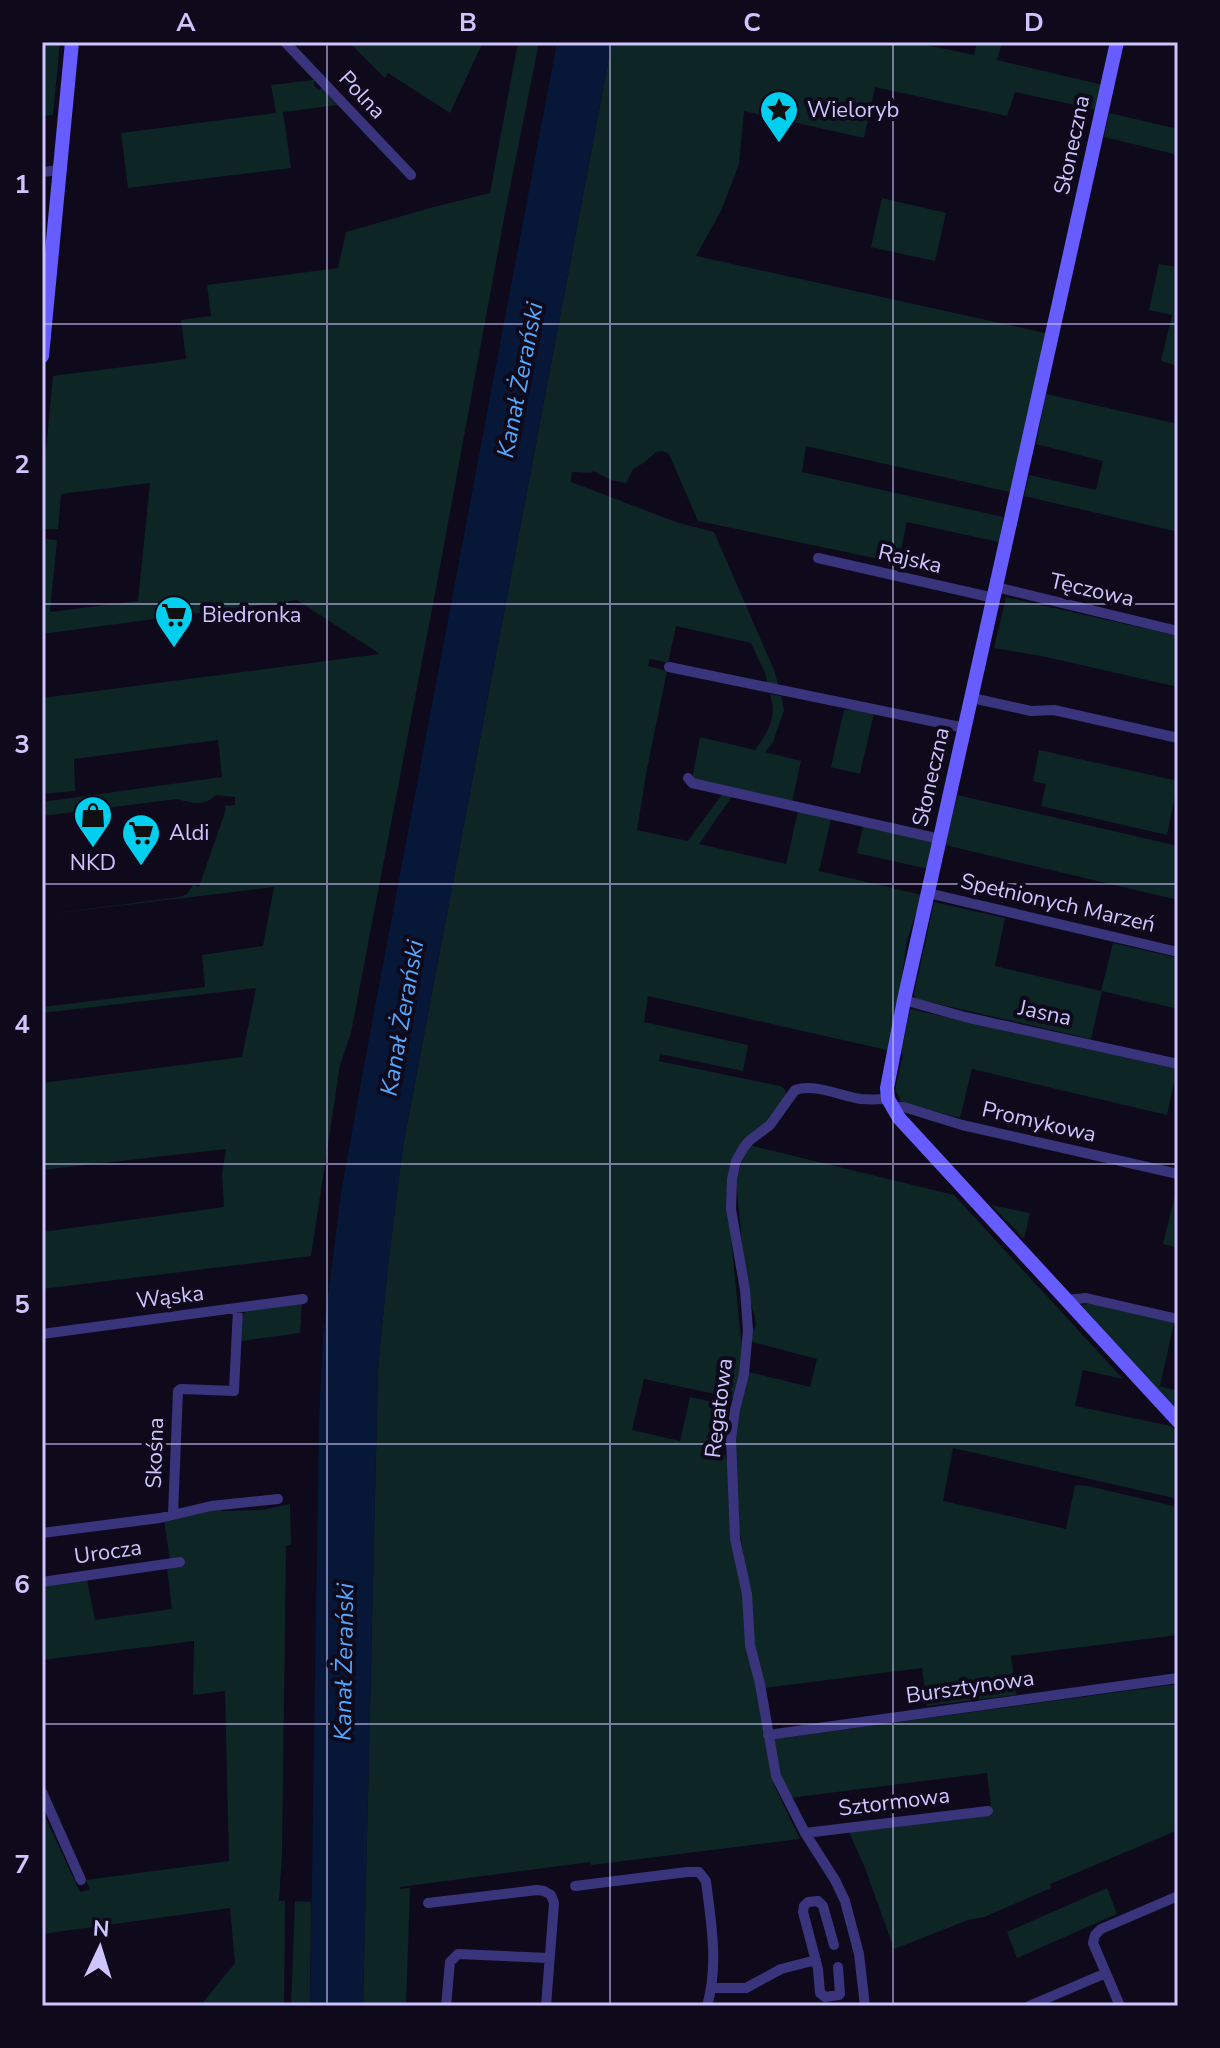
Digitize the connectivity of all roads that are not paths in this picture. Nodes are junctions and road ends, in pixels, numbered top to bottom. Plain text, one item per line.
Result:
1 (72, 42) edge
2 (285, 42) edge
3 (1117, 42) edge
4 (60, 170) junction
5 (42, 172) edge
6 (411, 175) dead end
7 (42, 356) edge
8 (818, 558) dead end
9 (995, 593) junction
10 (1178, 631) edge
11 (669, 667) dead end
12 (972, 698) junction
13 (965, 728) junction
14 (1178, 738) edge
15 (688, 778) dead end
16 (940, 839) junction
17 (928, 893) junction
18 (1178, 952) edge
19 (904, 1000) junction
20 (1178, 1064) edge
21 (890, 1103) junction
22 (1178, 1174) edge
23 (303, 1299) dead end
24 (1066, 1300) junction
25 (238, 1308) junction
26 (1178, 1319) edge
27 (42, 1334) edge
28 (1178, 1421) edge
29 (278, 1499) dead end
30 (173, 1514) junction
31 (42, 1533) edge
32 (180, 1562) dead end
33 (42, 1582) edge
34 (1178, 1678) edge
35 (768, 1735) junction
36 (42, 1792) edge
37 (988, 1811) dead end
38 (806, 1836) junction
39 (81, 1880) dead end
40 (575, 1886) dead end
41 (1178, 1896) edge
42 (428, 1903) dead end
43 (834, 1945) dead end
44 (549, 1958) junction
45 (816, 1960) junction
46 (838, 1967) dead end
47 (1106, 1973) junction
48 (712, 1988) junction
49 (446, 2006) edge
50 (546, 2006) edge
51 (707, 2006) edge
52 (865, 2006) edge
53 (1029, 2006) edge
54 (1120, 2006) edge

1 - 4 street
2 - 6 street, Polna
3 - 9 street, Słoneczna
4 - 5 street
4 - 7 street
8 - 9 street, Rajska
9 - 10 street, Tęczowa
9 - 12 street, Słoneczna
11 - 13 street
12 - 13 street, Słoneczna
12 - 14 street
13 - 16 street, Słoneczna
15 - 16 street
16 - 17 street, Słoneczna
17 - 18 street, Spełnionych Marzeń
17 - 19 street, Słoneczna
19 - 20 street, Jasna
19 - 21 street, Słoneczna
21 - 22 street, Promykowa
21 - 24 street
21 - 35 street, Regatowa
23 - 25 street, Wąska
24 - 26 street
24 - 28 street
25 - 27 street, Wąska
25 - 30 street, Skośna
29 - 30 street, Skośna
30 - 31 street, Skośna
32 - 33 street, Urocza
34 - 35 street, Bursztynowa
35 - 38 street, Regatowa
36 - 39 street
37 - 38 street, Sztormowa
38 - 52 street, Regatowa
40 - 48 street
41 - 47 street
42 - 44 street
43 - 45 street
44 - 49 street
44 - 50 street
45 - 46 street
45 - 48 street
47 - 53 street
47 - 54 street
48 - 51 street

